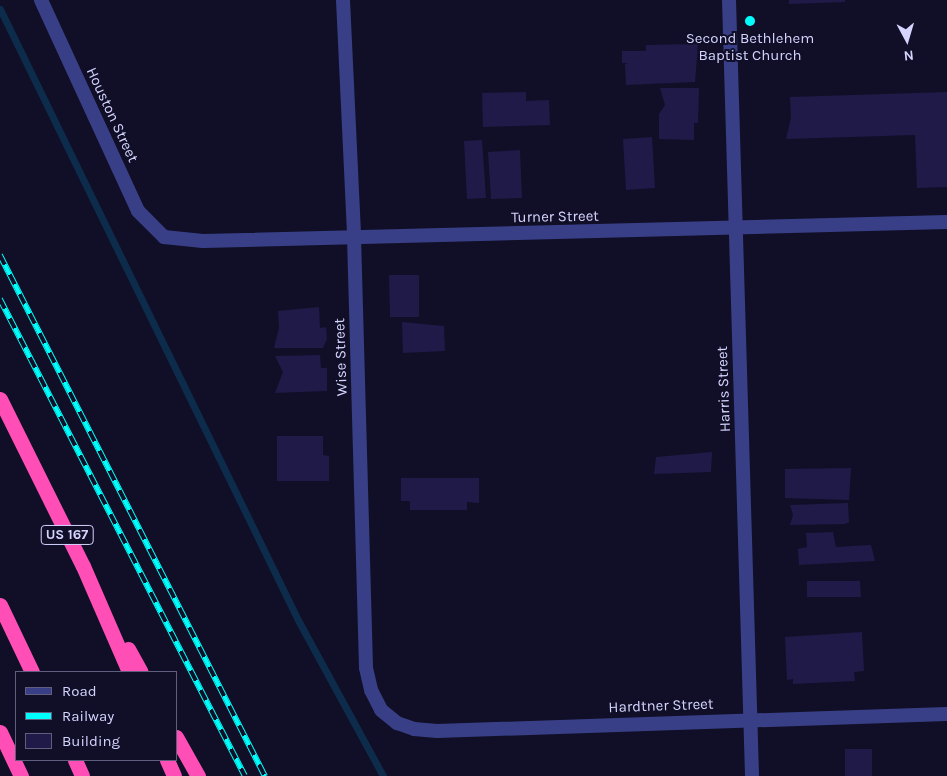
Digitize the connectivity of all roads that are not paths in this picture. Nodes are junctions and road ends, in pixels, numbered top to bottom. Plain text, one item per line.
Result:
1 (41, 0) edge
2 (343, 0) edge
3 (728, 0) edge
4 (947, 222) edge
5 (735, 229) junction
6 (164, 237) joint
7 (354, 237) junction
8 (0, 400) edge
9 (83, 566) junction
10 (0, 605) edge
11 (32, 671) edge
12 (129, 671) edge
13 (140, 671) edge
14 (381, 710) joint
15 (947, 714) edge
16 (751, 719) junction
17 (0, 732) edge
18 (178, 741) edge
19 (74, 761) edge
20 (167, 761) edge
21 (21, 776) edge
22 (82, 776) edge
23 (174, 776) edge
24 (198, 776) edge
25 (752, 776) edge

1 - 6 street, Houston Street
2 - 7 street, Wise Street
3 - 5 street, Harris Street
4 - 5 street, Turner Street
5 - 7 street, Turner Street
5 - 16 street, Harris Street
6 - 7 street, Turner Street
7 - 14 street, Wise Street
8 - 9 highway, US 167
9 - 12 highway, US 167
9 - 13 highway
10 - 11 highway
14 - 16 street, Hardtner Street
15 - 16 street, Hardtner Street
16 - 25 street, Harris Street
17 - 21 highway
18 - 24 highway
19 - 22 highway
20 - 23 highway

